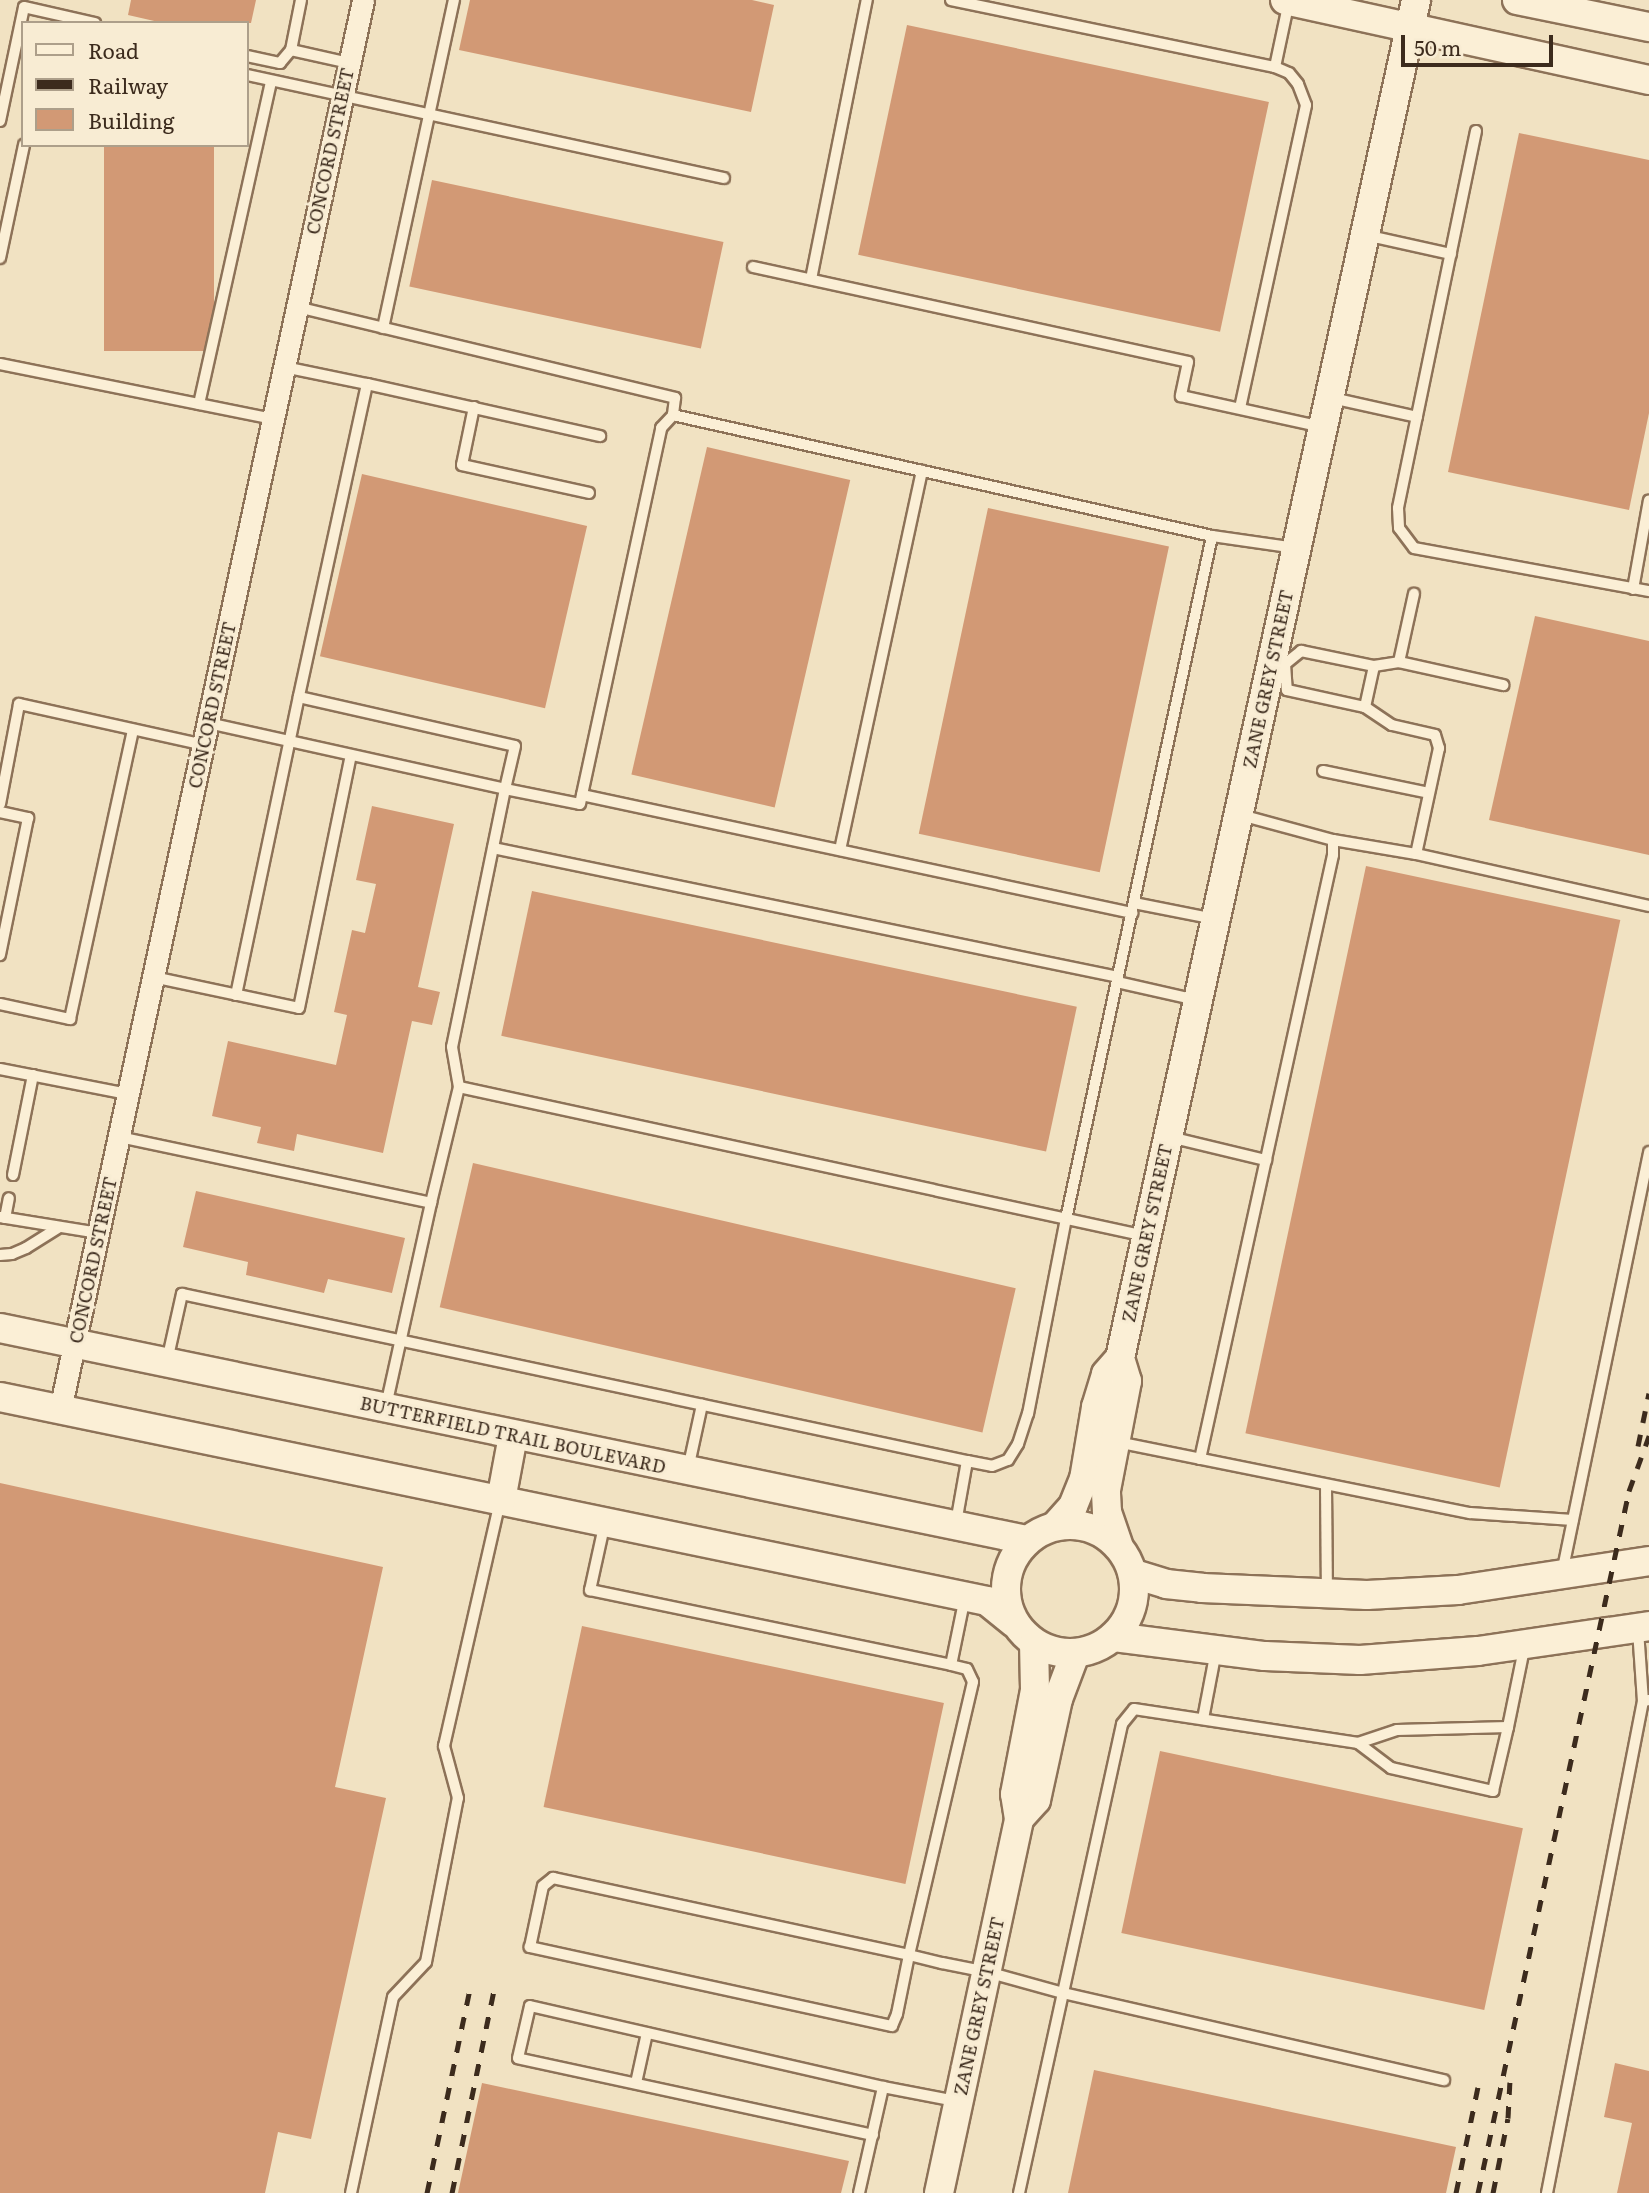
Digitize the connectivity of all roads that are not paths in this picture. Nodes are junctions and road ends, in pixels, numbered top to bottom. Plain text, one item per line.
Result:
1 (302, 0) edge
2 (363, 0) edge
3 (454, 0) edge
4 (867, 0) edge
5 (951, 0) edge
6 (1287, 0) edge
7 (1416, 0) edge
8 (1517, 0) edge
9 (25, 3) edge
10 (88, 21) edge
11 (1410, 27) junction
12 (1649, 27) edge
13 (291, 50) junction
14 (248, 55) edge
15 (349, 63) junction
16 (1275, 67) junction
17 (248, 75) edge
18 (1649, 80) edge
19 (271, 81) junction
20 (342, 97) junction
21 (2, 98) edge
22 (430, 115) junction
23 (0, 121) edge
24 (1476, 131) dead end
25 (24, 147) edge
26 (724, 178) dead end
27 (1365, 235) junction
28 (1451, 254) junction
29 (0, 258) edge
30 (753, 267) dead end
31 (811, 279) junction
32 (297, 307) junction
33 (383, 328) junction
34 (0, 364) edge
35 (284, 367) junction
36 (367, 384) junction
37 (1329, 397) junction
38 (200, 404) junction
39 (474, 407) junction
40 (1240, 408) junction
41 (673, 415) junction
42 (1417, 417) junction
43 (273, 419) junction
44 (1323, 427) junction
45 (600, 436) dead end
46 (922, 471) junction
47 (589, 493) dead end
48 (1649, 500) edge
49 (1212, 536) junction
50 (1296, 548) junction
51 (1633, 589) junction
52 (1649, 592) edge
53 (1414, 594) dead end
54 (1279, 662) junction
55 (1399, 663) junction
56 (1374, 666) junction
57 (1503, 685) dead end
58 (299, 697) junction
59 (1366, 706) junction
60 (208, 723) junction
61 (133, 730) junction
62 (289, 741) junction
63 (204, 745) junction
64 (351, 755) junction
65 (1323, 771) dead end
66 (505, 789) junction
67 (1429, 793) junction
68 (582, 795) junction
69 (0, 804) edge
70 (0, 812) edge
71 (1238, 814) junction
72 (1333, 840) junction
73 (493, 848) junction
74 (840, 850) junction
75 (1416, 854) junction
76 (1649, 906) edge
77 (1133, 908) junction
78 (1215, 919) junction
79 (0, 955) edge
80 (153, 977) junction
81 (1117, 980) junction
82 (236, 995) junction
83 (1198, 1001) junction
84 (0, 1004) edge
85 (0, 1069) edge
86 (33, 1075) junction
87 (459, 1087) junction
88 (128, 1094) junction
89 (1168, 1136) junction
90 (119, 1137) junction
91 (1649, 1152) edge
92 (1266, 1160) junction
93 (13, 1175) dead end
94 (9, 1198) dead end
95 (430, 1203) junction
96 (3, 1217) edge
97 (1066, 1219) junction
98 (59, 1227) junction
99 (99, 1233) junction
100 (1146, 1236) junction
101 (0, 1255) edge
102 (0, 1328) edge
103 (400, 1340) junction
104 (75, 1343) junction
105 (1119, 1358) junction
106 (167, 1362) junction
107 (0, 1397) edge
108 (702, 1405) junction
109 (385, 1408) junction
110 (60, 1410) junction
111 (513, 1436) junction
112 (1115, 1442) junction
113 (1200, 1458) junction
114 (967, 1461) junction
115 (687, 1471) junction
116 (1326, 1485) junction
117 (501, 1500) junction
118 (1573, 1520) junction
119 (605, 1521) junction
120 (1056, 1525) junction
121 (955, 1526) junction
122 (1026, 1540) junction
123 (1118, 1544) junction
124 (1649, 1561) edge
125 (1562, 1573) junction
126 (1133, 1574) junction
127 (1327, 1593) junction
128 (965, 1597) junction
129 (1014, 1623) junction
130 (1643, 1627) edge
131 (1114, 1637) junction
132 (1034, 1643) junction
133 (1525, 1643) junction
134 (1216, 1651) junction
135 (1075, 1654) junction
136 (951, 1665) junction
137 (1646, 1700) edge
138 (1203, 1719) junction
139 (1508, 1727) junction
140 (1358, 1743) junction
141 (1020, 1819) junction
142 (909, 1955) junction
143 (986, 1972) junction
144 (1063, 1993) junction
145 (647, 2034) junction
146 (1444, 2080) dead end
147 (636, 2083) junction
148 (883, 2088) junction
149 (959, 2101) junction
150 (873, 2135) junction
151 (351, 2193) edge
152 (859, 2193) edge
153 (939, 2193) edge
154 (1019, 2193) edge
155 (1548, 2193) edge

1 - 13 lane
2 - 15 street, CONCORD STREET
3 - 22 lane
4 - 31 lane
5 - 16 lane
6 - 11 street
6 - 16 lane
7 - 11 street, ZANE GREY STREET
8 - 12 street
9 - 10 lane
9 - 21 lane
11 - 18 street
11 - 27 street, ZANE GREY STREET
13 - 14 lane
13 - 15 lane
15 - 20 street, CONCORD STREET
16 - 40 lane
17 - 19 lane
19 - 20 lane
19 - 38 lane
20 - 22 lane
20 - 32 street, CONCORD STREET
21 - 23 lane
22 - 26 lane
22 - 33 lane
24 - 28 lane
25 - 29 lane
27 - 28 lane
27 - 37 street, ZANE GREY STREET
28 - 42 lane
30 - 31 lane
31 - 40 lane
32 - 33 lane
32 - 35 street, CONCORD STREET
33 - 41 lane
34 - 38 lane
35 - 36 lane
35 - 43 street, CONCORD STREET
36 - 39 lane
36 - 58 lane
37 - 42 lane
37 - 44 street, ZANE GREY STREET
38 - 43 lane
39 - 45 lane
39 - 47 lane
40 - 44 lane
41 - 46 lane
41 - 68 lane
42 - 51 lane
43 - 60 street, CONCORD STREET
44 - 50 street, ZANE GREY STREET
46 - 49 lane
46 - 74 lane
48 - 51 lane
49 - 50 lane
49 - 77 lane
50 - 54 street, ZANE GREY STREET
51 - 52 lane
53 - 55 lane
54 - 56 lane
54 - 59 lane
54 - 71 street, ZANE GREY STREET
55 - 56 lane
55 - 57 lane
56 - 59 lane
58 - 62 lane
58 - 66 lane
59 - 67 lane
60 - 62 lane
60 - 63 street, CONCORD STREET
61 - 63 lane
61 - 69 lane
61 - 84 lane
62 - 64 lane
62 - 82 lane
63 - 80 street, CONCORD STREET
64 - 66 lane
64 - 82 lane
65 - 67 lane
66 - 68 lane
66 - 73 lane
67 - 75 lane
68 - 74 lane
70 - 79 lane
71 - 72 lane
71 - 78 street, ZANE GREY STREET
72 - 75 lane
72 - 92 lane
73 - 81 lane
73 - 87 lane
74 - 77 lane
75 - 76 lane
77 - 78 lane
77 - 81 lane
78 - 83 street, ZANE GREY STREET
80 - 82 lane
80 - 88 street, CONCORD STREET
81 - 83 lane
81 - 97 lane
83 - 89 street, ZANE GREY STREET
85 - 86 lane
86 - 88 lane
86 - 93 lane
87 - 95 lane
87 - 97 lane
88 - 90 street, CONCORD STREET
89 - 92 lane
89 - 100 street, ZANE GREY STREET
90 - 95 lane
90 - 99 street, CONCORD STREET
91 - 118 lane
92 - 113 lane
94 - 96 lane
95 - 103 lane
96 - 98 lane
97 - 100 lane
97 - 114 lane
98 - 99 lane
98 - 101 lane
99 - 104 street, CONCORD STREET
100 - 105 street, ZANE GREY STREET
102 - 104 street, BUTTERFIELD TRAIL BOULEVARD
103 - 106 lane
103 - 108 lane
103 - 109 lane
104 - 106 street, BUTTERFIELD TRAIL BOULEVARD
104 - 110 street, CONCORD STREET
105 - 112 street, ZANE GREY STREET
105 - 120 street, ZANE GREY STREET
106 - 109 street, BUTTERFIELD TRAIL BOULEVARD
107 - 110 street
108 - 114 lane
108 - 115 lane
109 - 111 street, BUTTERFIELD TRAIL BOULEVARD
110 - 117 street
111 - 115 street, BUTTERFIELD TRAIL BOULEVARD
111 - 117 street
112 - 113 lane
112 - 123 street, ZANE GREY STREET
113 - 116 lane
114 - 121 lane
115 - 121 street, BUTTERFIELD TRAIL BOULEVARD
116 - 118 lane
116 - 127 lane
117 - 119 street
117 - 151 lane
118 - 125 lane
119 - 128 street
119 - 136 lane
120 - 122 street
120 - 123 street
121 - 122 street, BUTTERFIELD TRAIL BOULEVARD
122 - 129 street
123 - 126 street
124 - 125 street
125 - 127 street
126 - 127 street
126 - 131 street
128 - 129 street
128 - 136 lane
129 - 132 street
130 - 133 street
130 - 137 lane
131 - 134 street
131 - 135 street
132 - 135 street
132 - 141 street, ZANE GREY STREET
133 - 134 street
133 - 139 lane
134 - 138 lane
135 - 141 street, ZANE GREY STREET
136 - 142 lane
137 - 155 lane
138 - 140 lane
138 - 144 lane
139 - 140 lane
139 - 140 lane
141 - 143 street, ZANE GREY STREET
142 - 142 lane
142 - 143 lane
143 - 144 lane
143 - 149 street, ZANE GREY STREET
144 - 146 lane
144 - 154 lane
145 - 147 lane
145 - 147 lane
145 - 148 lane
147 - 150 lane
148 - 149 lane
148 - 150 lane
149 - 153 street, ZANE GREY STREET
150 - 152 lane

